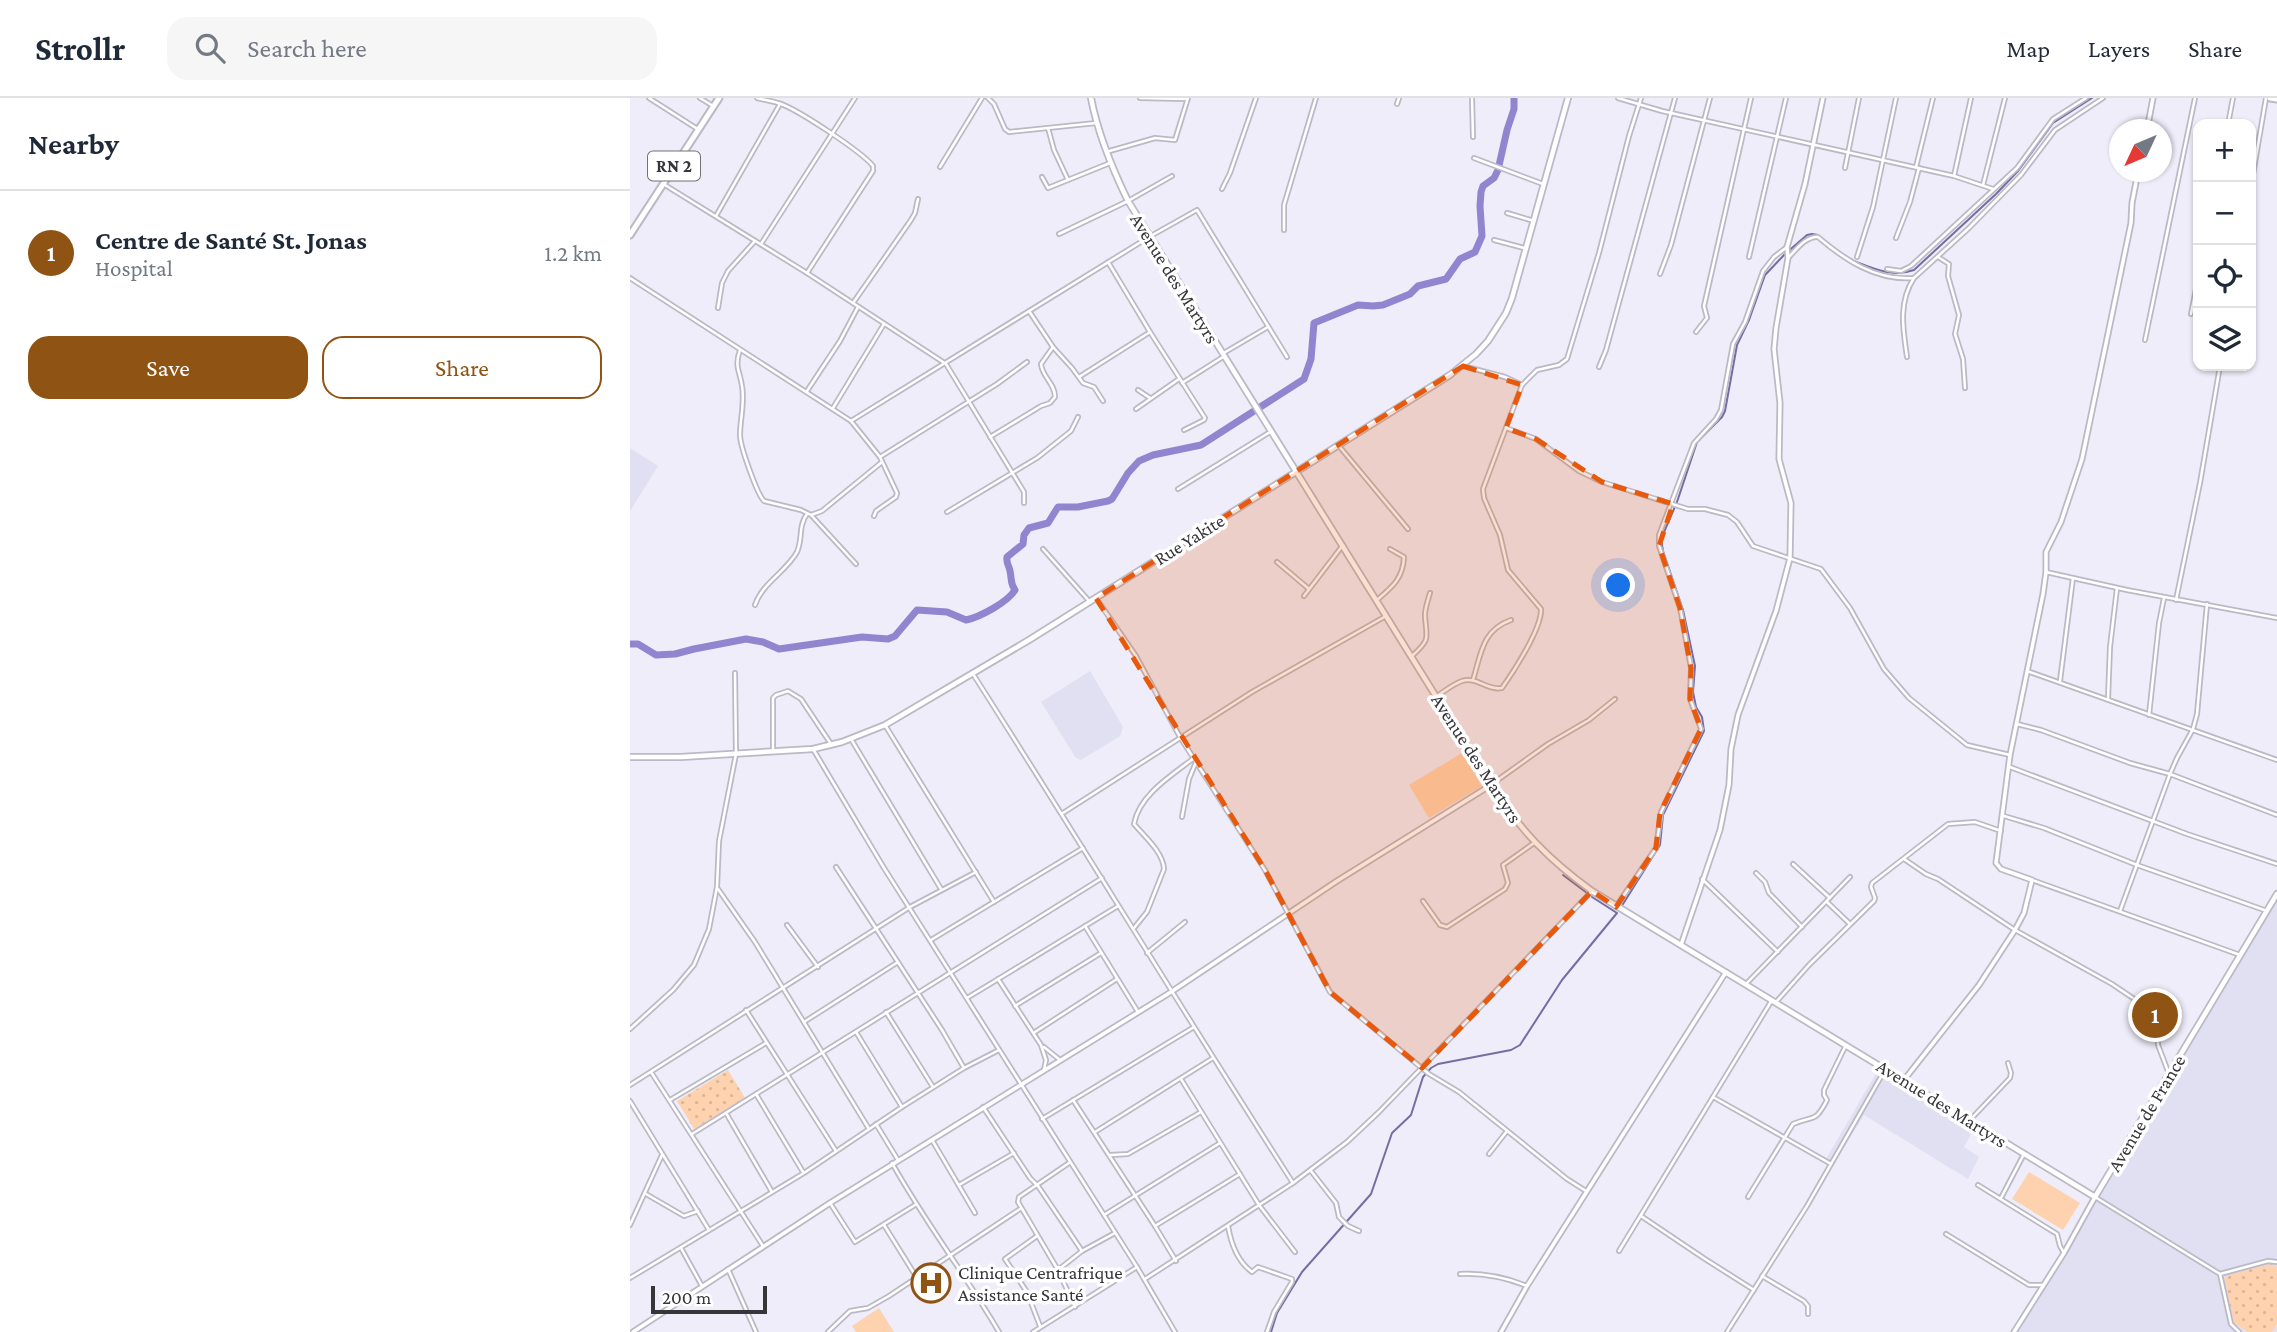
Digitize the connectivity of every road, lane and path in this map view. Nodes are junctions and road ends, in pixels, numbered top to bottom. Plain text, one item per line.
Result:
1 (649, 98) edge
2 (700, 98) edge
3 (719, 98) edge
4 (757, 98) edge
5 (855, 98) edge
6 (982, 98) edge
7 (988, 98) edge
8 (1091, 98) edge
9 (1140, 98) edge
10 (1256, 98) edge
11 (1315, 98) edge
12 (1399, 98) edge
13 (1472, 98) edge
14 (1568, 98) edge
15 (1618, 98) edge
16 (1641, 98) edge
17 (1675, 98) edge
18 (1710, 98) edge
19 (1751, 98) edge
20 (1786, 98) edge
21 (1823, 98) edge
22 (1859, 98) edge
23 (1896, 98) edge
24 (1933, 98) edge
25 (1971, 98) edge
26 (2005, 98) edge
27 (2086, 98) edge
28 (2103, 98) edge
29 (2153, 98) edge
30 (2195, 98) edge
31 (2232, 98) edge
32 (2268, 98) edge
33 (1187, 99) edge
34 (2277, 99) edge
35 (780, 103) junction
36 (1397, 104) dead end
37 (1640, 104) junction
38 (713, 106) junction
39 (1671, 112) junction
40 (2149, 119) edge
41 (2229, 119) edge
42 (1704, 120) junction
43 (1096, 123) junction
44 (1048, 128) junction
45 (1744, 129) junction
46 (699, 130) junction
47 (831, 134) junction
48 (1777, 136) junction
49 (1473, 138) dead end
50 (1813, 144) junction
51 (1105, 152) junction
52 (1849, 153) junction
53 (1474, 158) dead end
54 (1883, 160) junction
55 (1110, 163) junction
56 (940, 167) dead end
57 (1844, 168) dead end
58 (1918, 168) junction
59 (1172, 176) dead end
60 (1954, 176) junction
61 (1042, 177) dead end
62 (1068, 180) junction
63 (2136, 182) edge
64 (2252, 182) edge
65 (663, 183) junction
66 (1544, 185) junction
67 (1983, 185) junction
68 (1222, 189) dead end
69 (1993, 189) junction
70 (918, 199) dead end
71 (1128, 201) junction
72 (1507, 214) dead end
73 (716, 216) junction
74 (1534, 221) junction
75 (1284, 230) dead end
76 (1059, 234) dead end
77 (630, 235) edge
78 (1149, 237) junction
79 (1896, 238) dead end
80 (1494, 240) dead end
81 (755, 241) junction
82 (761, 244) junction
83 (1787, 247) junction
84 (1526, 249) junction
85 (1749, 257) dead end
86 (1787, 257) junction
87 (1857, 257) dead end
88 (1938, 257) junction
89 (1108, 262) junction
90 (1887, 269) dead end
91 (807, 273) junction
92 (1660, 274) dead end
93 (630, 278) edge
94 (1914, 278) junction
95 (853, 303) junction
96 (2193, 304) edge
97 (858, 307) junction
98 (718, 308) dead end
99 (1029, 310) junction
100 (2191, 314) dead end
101 (884, 324) junction
102 (1268, 326) junction
103 (1150, 332) junction
104 (1696, 332) dead end
105 (2145, 340) dead end
106 (1053, 347) junction
107 (740, 349) junction
108 (1223, 355) junction
109 (1287, 356) dead end
110 (1907, 357) dead end
111 (1027, 362) dead end
112 (946, 364) junction
113 (1463, 366) junction
114 (1599, 367) dead end
115 (2219, 371) edge
116 (1079, 377) junction
117 (1180, 381) junction
118 (1522, 385) junction
119 (1965, 388) dead end
120 (1138, 390) dead end
121 (807, 391) junction
122 (1150, 399) junction
123 (1102, 401) dead end
124 (969, 402) junction
125 (833, 408) junction
126 (1136, 409) dead end
127 (1078, 417) dead end
128 (851, 421) junction
129 (1506, 428) junction
130 (1184, 430) dead end
131 (1272, 430) junction
132 (990, 437) junction
133 (1339, 446) junction
134 (880, 457) junction
135 (882, 462) junction
136 (1012, 472) junction
137 (1298, 472) junction
138 (1178, 489) dead end
139 (1024, 503) dead end
140 (1673, 504) junction
141 (947, 512) dead end
142 (809, 515) junction
143 (874, 516) dead end
144 (1408, 529) dead end
145 (1343, 545) junction
146 (1044, 549) dead end
147 (1390, 549) dead end
148 (1790, 558) junction
149 (1277, 562) dead end
150 (856, 564) dead end
151 (2046, 572) junction
152 (2073, 578) junction
153 (2117, 588) junction
154 (1309, 589) junction
155 (1430, 593) dead end
156 (1304, 596) dead end
157 (1096, 598) junction
158 (2164, 598) junction
159 (1377, 600) junction
160 (2176, 600) junction
161 (1090, 602) junction
162 (755, 604) dead end
163 (2207, 604) junction
164 (1386, 616) junction
165 (2277, 618) edge
166 (1511, 620) dead end
167 (1412, 656) junction
168 (2027, 671) junction
169 (735, 673) dead end
170 (973, 674) junction
171 (1473, 680) junction
172 (2060, 681) junction
173 (1437, 696) junction
174 (1615, 699) dead end
175 (2108, 699) junction
176 (2148, 715) junction
177 (2017, 724) junction
178 (885, 725) junction
179 (2193, 729) junction
180 (1180, 737) junction
181 (851, 739) junction
182 (831, 745) junction
183 (813, 749) junction
184 (773, 752) junction
185 (736, 754) junction
186 (2010, 755) junction
187 (630, 757) edge
188 (1194, 758) junction
189 (2277, 760) edge
190 (1196, 762) junction
191 (2010, 767) junction
192 (2170, 775) junction
193 (1491, 785) junction
194 (1062, 813) junction
195 (2004, 816) junction
196 (2277, 816) edge
197 (1181, 817) dead end
198 (2154, 821) junction
199 (2001, 831) junction
200 (1534, 843) junction
201 (1083, 848) junction
202 (1904, 859) junction
203 (1793, 864) dead end
204 (2277, 864) edge
205 (2137, 865) junction
206 (836, 867) dead end
207 (976, 872) junction
208 (1756, 873) dead end
209 (1850, 877) dead end
210 (1102, 878) junction
211 (1702, 879) junction
212 (2032, 880) junction
213 (717, 887) junction
214 (942, 890) junction
215 (1592, 891) junction
216 (2277, 894) edge
217 (1829, 900) junction
218 (1423, 901) dead end
219 (994, 902) junction
220 (1118, 905) junction
221 (1616, 906) junction
222 (910, 907) junction
223 (2120, 911) junction
224 (2267, 911) junction
225 (1289, 914) junction
226 (1185, 922) dead end
227 (787, 925) dead end
228 (1852, 925) junction
229 (1085, 926) junction
230 (1802, 928) junction
231 (877, 930) junction
232 (1133, 930) junction
233 (2015, 930) junction
234 (931, 940) junction
235 (1681, 945) junction
236 (1778, 951) junction
237 (1101, 953) junction
238 (1147, 953) junction
239 (2240, 956) junction
240 (898, 962) junction
241 (818, 967) junction
242 (952, 972) junction
243 (1726, 972) junction
244 (998, 979) junction
245 (1117, 979) junction
246 (1746, 984) junction
247 (783, 987) junction
248 (1171, 992) junction
249 (918, 993) junction
250 (967, 998) junction
251 (1774, 1001) junction
252 (1015, 1006) junction
253 (746, 1010) junction
254 (886, 1012) junction
255 (1138, 1012) junction
256 (804, 1021) junction
257 (1194, 1027) junction
258 (630, 1029) edge
259 (856, 1032) junction
260 (1034, 1032) junction
261 (767, 1043) junction
262 (1041, 1045) junction
263 (1846, 1045) junction
264 (999, 1050) junction
265 (823, 1053) junction
266 (1213, 1058) junction
267 (1060, 1060) junction
268 (2008, 1063) dead end
269 (964, 1068) junction
270 (1886, 1068) junction
271 (1423, 1069) junction
272 (1044, 1070) junction
273 (651, 1072) junction
274 (2169, 1074) junction
275 (787, 1075) junction
276 (1181, 1079) junction
277 (1905, 1080) junction
278 (1020, 1084) junction
279 (630, 1085) edge
280 (933, 1087) junction
281 (756, 1094) junction
282 (1713, 1097) junction
283 (670, 1100) junction
284 (1073, 1100) junction
285 (630, 1101) edge
286 (902, 1107) junction
287 (984, 1107) junction
288 (1201, 1112) junction
289 (726, 1113) junction
290 (1042, 1119) junction
291 (1970, 1120) junction
292 (876, 1124) junction
293 (869, 1129) junction
294 (1507, 1131) junction
295 (1094, 1133) junction
296 (692, 1134) junction
297 (1784, 1138) junction
298 (931, 1139) junction
299 (1220, 1143) junction
300 (836, 1151) junction
301 (1014, 1153) junction
302 (2024, 1153) junction
303 (1489, 1154) dead end
304 (662, 1155) junction
305 (1109, 1155) junction
306 (898, 1160) junction
307 (892, 1163) junction
308 (1069, 1163) junction
309 (1831, 1164) junction
310 (1311, 1171) junction
311 (804, 1173) junction
312 (1240, 1174) junction
313 (1293, 1183) junction
314 (1978, 1185) dead end
315 (958, 1186) junction
316 (1038, 1186) junction
317 (772, 1192) junction
318 (1587, 1192) junction
319 (645, 1194) junction
320 (1135, 1196) junction
321 (1748, 1197) dead end
322 (2095, 1197) junction
323 (2001, 1198) junction
324 (830, 1203) junction
325 (915, 1205) junction
326 (1259, 1205) junction
327 (1020, 1209) junction
328 (698, 1211) junction
329 (741, 1211) junction
330 (975, 1213) dead end
331 (1104, 1215) junction
332 (1641, 1216) junction
333 (630, 1225) edge
334 (884, 1225) junction
335 (1155, 1226) junction
336 (1228, 1226) junction
337 (709, 1230) junction
338 (1359, 1231) dead end
339 (1115, 1233) junction
340 (1946, 1234) dead end
341 (1037, 1236) junction
342 (763, 1246) junction
343 (681, 1248) junction
344 (1082, 1251) junction
345 (1619, 1251) dead end
346 (1295, 1252) dead end
347 (2064, 1253) junction
348 (951, 1257) junction
349 (1176, 1261) junction
350 (2277, 1262) edge
351 (1137, 1267) junction
352 (728, 1269) junction
353 (1058, 1270) junction
354 (2220, 1273) junction
355 (1460, 1274) dead end
356 (1762, 1276) junction
357 (630, 1278) edge
358 (918, 1278) junction
359 (1144, 1280) junction
360 (2043, 1285) junction
361 (702, 1286) junction
362 (1527, 1286) junction
363 (1754, 1290) junction
364 (1075, 1307) junction
365 (1808, 1314) dead end
366 (1040, 1327) junction
367 (633, 1332) edge
368 (756, 1332) edge
369 (828, 1332) edge
370 (999, 1332) edge
371 (1033, 1332) edge
372 (1175, 1332) edge
373 (1268, 1332) edge
374 (1501, 1332) edge
375 (1727, 1332) edge
376 (2014, 1332) edge
377 (2239, 1332) edge

1 - 46 street
2 - 38 street
3 - 38 main road, RN 2
4 - 35 street
5 - 47 street
6 - 56 street
7 - 44 street
8 - 43 main road, Avenue des Martyrs
9 - 33 street
10 - 68 street
11 - 75 street
12 - 36 street
13 - 49 street
14 - 66 main road, Rue Yakite
15 - 37 street
16 - 37 street
17 - 39 street
18 - 42 street
19 - 45 street
20 - 48 street
21 - 50 street
22 - 52 street
23 - 54 street
24 - 58 street
25 - 60 street
26 - 67 street
27 - 69 street
28 - 88 street
29 - 40 street
30 - 105 street
31 - 41 street
32 - 34 main road
32 - 64 street
33 - 51 street
35 - 47 street
35 - 73 street
37 - 39 street
37 - 118 street
38 - 46 main road, RN 2
39 - 42 street
39 - 114 street
42 - 45 street
42 - 92 street
43 - 44 street
43 - 51 main road, Avenue des Martyrs
44 - 62 street
45 - 48 street
45 - 104 street
46 - 65 main road, RN 2
47 - 82 street
47 - 91 street
48 - 50 street
48 - 85 street
50 - 52 street
50 - 83 street
51 - 55 main road, Avenue des Martyrs
52 - 54 street
52 - 57 street
53 - 66 street
54 - 58 street
54 - 87 street
55 - 62 street
55 - 71 main road, Avenue des Martyrs
58 - 60 street
58 - 79 street
59 - 71 street
60 - 67 street
61 - 62 street
63 - 151 street
65 - 73 street
65 - 77 main road, RN 2
66 - 74 main road, Rue Yakite
67 - 69 street
69 - 90 street
70 - 95 street
71 - 76 street
71 - 78 main road, Avenue des Martyrs
72 - 74 street
73 - 81 street
74 - 84 main road, Rue Yakite
78 - 89 street
78 - 102 street
78 - 108 main road, Avenue des Martyrs
80 - 84 street
81 - 82 street
81 - 98 street
82 - 91 street
83 - 86 street
83 - 140 street
84 - 113 main road, Rue Yakite
86 - 94 street
86 - 148 street
88 - 94 street
88 - 119 street
89 - 99 street
89 - 103 street
91 - 95 street
93 - 107 street
94 - 110 street
95 - 97 street
96 - 100 street
97 - 101 street
97 - 121 street
99 - 106 street
99 - 112 street
101 - 112 street
101 - 125 street
102 - 108 street
102 - 109 street
103 - 116 street
103 - 117 street
106 - 116 street
106 - 132 street
107 - 121 street
107 - 142 street
108 - 117 street
108 - 131 main road, Avenue des Martyrs
111 - 124 street
112 - 124 street
112 - 128 street
113 - 118 street
113 - 133 main road, Rue Yakite
115 - 160 street
116 - 123 street
117 - 122 street
117 - 130 street
118 - 129 street
120 - 122 street
121 - 125 street
122 - 126 street
124 - 132 street
124 - 134 street
125 - 128 street
127 - 136 street
128 - 134 street
129 - 140 street
129 - 171 street
131 - 137 main road, Avenue des Martyrs
131 - 138 street
132 - 136 street
133 - 137 main road, Rue Yakite
133 - 144 street
134 - 135 street
135 - 142 street
135 - 143 street
136 - 139 street
136 - 141 street
137 - 145 main road, Avenue des Martyrs
137 - 157 main road, Rue Yakite
140 - 148 street
140 - 221 street
142 - 150 street
142 - 162 street
145 - 154 street
145 - 159 main road, Avenue des Martyrs
146 - 161 street
147 - 159 street
148 - 186 street
148 - 211 street
149 - 154 street
151 - 152 street
151 - 168 street
152 - 153 street
152 - 172 street
153 - 158 street
153 - 175 street
154 - 156 street
155 - 167 street
157 - 161 main road, Rue Yakite
157 - 180 street
158 - 160 street
158 - 176 street
159 - 164 main road, Avenue des Martyrs
160 - 163 street
161 - 170 main road, Rue Yakite
163 - 165 street
163 - 179 street
164 - 167 main road, Avenue des Martyrs
164 - 180 street
166 - 171 street
167 - 173 main road, Avenue des Martyrs
168 - 172 street
168 - 177 street
169 - 185 street
170 - 178 main road, Rue Yakite
170 - 194 street
171 - 173 street
172 - 175 street
173 - 193 main road, Avenue des Martyrs
174 - 193 street
175 - 176 street
176 - 179 street
177 - 186 street
177 - 192 street
178 - 181 main road, Rue Yakite
178 - 207 street
179 - 189 street
179 - 192 street
180 - 188 street
180 - 194 street
181 - 182 main road, Rue Yakite
181 - 214 street
182 - 183 main road, Rue Yakite
182 - 184 street
183 - 184 main road, Rue Yakite
183 - 222 street
184 - 185 main road, Rue Yakite
185 - 187 main road, Rue Yakite
185 - 213 street
186 - 191 street
188 - 190 street
188 - 232 street
190 - 197 street
190 - 225 street
191 - 195 street
191 - 198 street
192 - 196 street
192 - 198 street
193 - 200 main road, Avenue des Martyrs
193 - 225 street
194 - 201 street
195 - 199 street
195 - 205 street
198 - 204 street
198 - 205 street
199 - 202 street
199 - 212 street
200 - 215 main road, Avenue des Martyrs
200 - 218 street
201 - 210 street
201 - 219 street
202 - 228 street
202 - 233 street
203 - 217 street
205 - 223 street
205 - 224 street
206 - 231 street
207 - 214 street
207 - 219 street
208 - 230 street
209 - 217 street
210 - 220 street
210 - 242 street
211 - 235 street
211 - 236 street
212 - 223 street
212 - 233 street
213 - 247 street
213 - 258 street
214 - 222 street
215 - 221 main road, Avenue des Martyrs
215 - 271 street
216 - 224 main road, Avenue de France
217 - 228 street
217 - 230 street
219 - 234 street
220 - 229 street
220 - 232 street
221 - 235 main road, Avenue des Martyrs
222 - 231 street
222 - 234 street
223 - 239 street
224 - 239 main road, Avenue de France
225 - 248 street
225 - 271 street
226 - 238 street
227 - 241 street
228 - 251 street
229 - 237 street
229 - 244 street
230 - 236 street
231 - 240 street
231 - 241 street
232 - 238 street
233 - 274 street
233 - 277 street
234 - 242 street
235 - 243 main road, Avenue des Martyrs
236 - 246 street
237 - 245 street
237 - 252 street
238 - 248 street
239 - 274 main road, Avenue de France
240 - 249 street
240 - 256 street
241 - 247 street
242 - 249 street
242 - 250 street
243 - 246 main road, Avenue des Martyrs
243 - 318 street
244 - 250 street
244 - 252 street
245 - 255 street
245 - 260 street
246 - 251 main road, Avenue des Martyrs
247 - 253 street
247 - 256 street
248 - 255 street
248 - 257 street
249 - 254 street
249 - 269 street
250 - 264 street
251 - 263 main road, Avenue des Martyrs
251 - 282 street
252 - 260 street
253 - 261 street
253 - 273 street
254 - 259 street
254 - 280 street
255 - 267 street
256 - 265 street
257 - 266 street
257 - 284 street
259 - 265 street
259 - 286 street
260 - 262 street
261 - 275 street
261 - 283 street
262 - 267 street
262 - 272 street
263 - 270 main road, Avenue des Martyrs
263 - 297 street
264 - 269 street
264 - 278 street
265 - 275 street
265 - 293 street
266 - 276 street
266 - 313 street
267 - 272 street
268 - 291 street
269 - 280 street
270 - 277 main road, Avenue des Martyrs
270 - 309 street
271 - 294 street
271 - 310 street
272 - 278 street
273 - 279 street
273 - 283 street
274 - 322 main road, Avenue de France
275 - 281 street
275 - 300 street
276 - 288 street
276 - 295 street
277 - 291 main road, Avenue des Martyrs
278 - 287 street
278 - 290 street
280 - 286 street
281 - 289 street
281 - 311 street
282 - 297 street
282 - 332 street
283 - 296 street
284 - 290 street
284 - 295 street
285 - 304 street
286 - 292 street
287 - 298 street
287 - 301 street
288 - 299 street
288 - 305 street
289 - 296 street
289 - 317 street
290 - 308 street
291 - 302 main road, Avenue des Martyrs
292 - 293 street
292 - 306 street
293 - 300 street
294 - 303 street
294 - 318 street
295 - 305 street
296 - 329 street
297 - 309 street
297 - 321 street
298 - 306 street
298 - 315 street
299 - 312 street
299 - 320 street
300 - 311 street
301 - 315 street
301 - 316 street
302 - 322 main road, Avenue des Martyrs
302 - 323 street
304 - 319 street
304 - 328 street
305 - 320 street
306 - 307 street
307 - 324 street
307 - 325 street
308 - 316 street
308 - 331 street
309 - 356 street
310 - 313 street
310 - 338 street
311 - 317 street
312 - 326 street
312 - 335 street
313 - 326 street
314 - 323 street
315 - 330 street
316 - 327 street
316 - 344 street
317 - 329 street
318 - 362 street
319 - 328 street
319 - 333 street
320 - 331 street
320 - 335 street
322 - 347 street, Avenue de France
322 - 354 street
323 - 347 street
324 - 334 street
324 - 342 street
325 - 334 street
325 - 348 street
326 - 336 street
326 - 346 street
327 - 341 street
327 - 348 street
328 - 337 street
329 - 337 street
329 - 342 street
331 - 339 street
332 - 345 street
332 - 363 street
334 - 358 street
335 - 349 street
336 - 349 street
336 - 373 street
337 - 343 street
339 - 344 street
339 - 351 street
340 - 360 street
341 - 353 street
341 - 366 street
342 - 352 street
343 - 357 street
343 - 361 street
344 - 353 street
347 - 360 street, Avenue de France
348 - 358 street
348 - 370 street
349 - 359 street
350 - 354 street
351 - 359 street
351 - 364 street
352 - 361 street
352 - 368 street
353 - 364 street
354 - 377 street
355 - 362 street
356 - 363 street
356 - 365 street
358 - 369 street
359 - 372 street
360 - 376 street, Avenue de France
361 - 367 street
362 - 374 street
363 - 375 street
364 - 366 street
366 - 371 street

